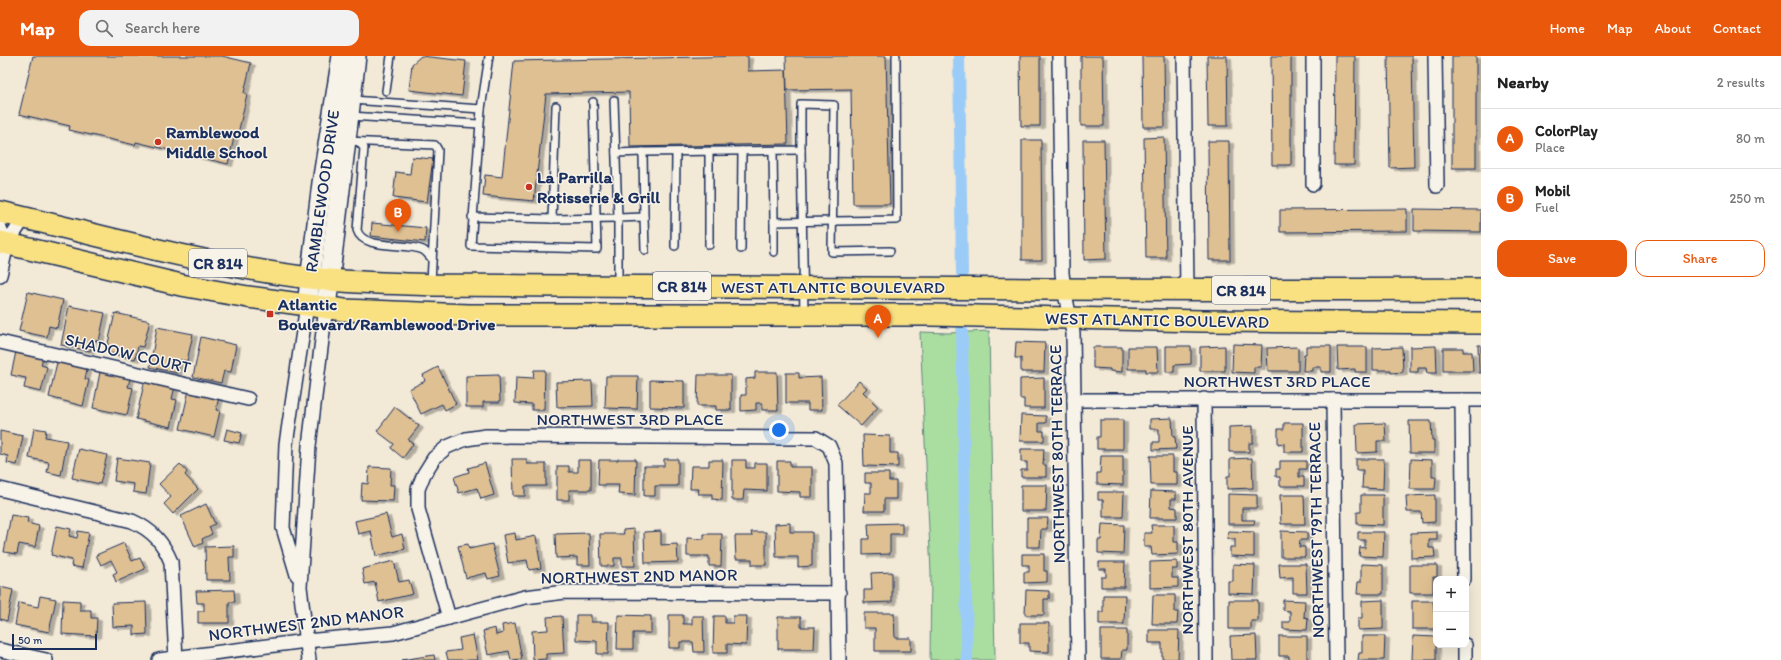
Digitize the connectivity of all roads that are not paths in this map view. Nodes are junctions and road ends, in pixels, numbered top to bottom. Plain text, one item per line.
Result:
1 (342, 56) edge
2 (356, 56) edge
3 (391, 56) edge
4 (489, 56) edge
5 (896, 56) edge
6 (1059, 56) edge
7 (1184, 56) edge
8 (1312, 56) edge
9 (1435, 56) edge
10 (386, 91) dead end
11 (614, 100) dead end
12 (593, 102) dead end
13 (556, 106) dead end
14 (351, 108) junction
15 (481, 110) junction
16 (480, 124) junction
17 (353, 142) junction
18 (800, 150) junction
19 (742, 151) junction
20 (772, 151) junction
21 (643, 152) junction
22 (709, 152) junction
23 (616, 153) junction
24 (676, 153) junction
25 (1312, 184) dead end
26 (1437, 186) dead end
27 (0, 212) edge
28 (472, 217) junction
29 (644, 217) junction
30 (24, 218) junction
31 (618, 218) junction
32 (552, 219) junction
33 (596, 219) junction
34 (833, 220) junction
35 (801, 221) junction
36 (774, 222) junction
37 (2, 238) edge
38 (709, 245) dead end
39 (675, 246) dead end
40 (741, 249) dead end
41 (645, 250) dead end
42 (890, 251) dead end
43 (774, 252) dead end
44 (432, 259) junction
45 (0, 275) edge
46 (319, 279) junction
47 (431, 285) junction
48 (618, 286) junction
49 (804, 287) junction
50 (1064, 289) junction
51 (1481, 289) edge
52 (1187, 290) junction
53 (316, 306) junction
54 (804, 316) junction
55 (1070, 319) junction
56 (1481, 323) edge
57 (0, 342) edge
58 (248, 399) dead end
59 (1204, 399) junction
60 (1074, 400) junction
61 (1333, 400) junction
62 (1462, 400) junction
63 (1481, 400) edge
64 (0, 490) edge
65 (1464, 576) edge
66 (300, 587) junction
67 (839, 593) junction
68 (449, 618) junction
69 (306, 641) junction
70 (1465, 648) edge
71 (0, 650) edge
72 (176, 659) edge
73 (46, 660) edge
74 (159, 660) edge
75 (309, 660) edge
76 (839, 660) edge
77 (1078, 660) edge
78 (1206, 660) edge
79 (1336, 660) edge
80 (1465, 660) edge

1 - 46 street, RAMBLEWOOD DRIVE
2 - 14 street, RAMBLEWOOD DRIVE
3 - 10 lane
4 - 15 lane
5 - 34 lane
6 - 50 street, NORTHWEST 80TH TERRACE
7 - 52 street
8 - 25 street
9 - 26 street
11 - 23 lane
12 - 33 lane
13 - 32 lane
14 - 15 lane
14 - 16 lane
14 - 17 street, RAMBLEWOOD DRIVE
15 - 16 lane
16 - 28 lane
17 - 44 lane
17 - 44 lane
17 - 46 street, RAMBLEWOOD DRIVE
18 - 20 lane
18 - 34 lane
18 - 35 lane
19 - 20 lane
19 - 22 lane
19 - 40 lane
20 - 36 lane
21 - 23 lane
21 - 24 lane
21 - 29 lane
22 - 24 lane
22 - 38 lane
23 - 31 lane
24 - 39 lane
27 - 30 main road, WEST ATLANTIC BOULEVARD / CR 814
28 - 32 lane
28 - 33 lane
29 - 31 lane
29 - 41 lane
30 - 37 street
30 - 46 main road, WEST ATLANTIC BOULEVARD / CR 814
31 - 33 lane
31 - 48 lane
32 - 33 lane
34 - 35 lane
34 - 42 lane
35 - 36 lane
35 - 49 lane
36 - 43 lane
37 - 45 street
37 - 53 main road, WEST ATLANTIC BOULEVARD / CR 814
44 - 47 lane
46 - 47 main road, WEST ATLANTIC BOULEVARD / CR 814
46 - 53 street, RAMBLEWOOD DRIVE
47 - 48 main road, WEST ATLANTIC BOULEVARD / CR 814
48 - 49 main road, WEST ATLANTIC BOULEVARD / CR 814
49 - 50 main road, WEST ATLANTIC BOULEVARD / CR 814
49 - 54 lane
50 - 52 main road, WEST ATLANTIC BOULEVARD / CR 814
50 - 55 street, NORTHWEST 80TH TERRACE
51 - 52 main road, WEST ATLANTIC BOULEVARD / CR 814
53 - 54 main road, WEST ATLANTIC BOULEVARD / CR 814
53 - 66 street, RAMBLEWOOD DRIVE
53 - 66 street, RAMBLEWOOD DRIVE
54 - 55 main road, WEST ATLANTIC BOULEVARD / CR 814
55 - 56 main road, WEST ATLANTIC BOULEVARD / CR 814
55 - 60 street, NORTHWEST 80TH TERRACE
57 - 58 street, SHADOW COURT
59 - 60 street, NORTHWEST 3RD PLACE
59 - 61 street, NORTHWEST 3RD PLACE
59 - 78 street, NORTHWEST 80TH AVENUE
60 - 77 street, NORTHWEST 80TH TERRACE
61 - 62 street, NORTHWEST 3RD PLACE
61 - 79 street, NORTHWEST 79TH TERRACE
62 - 63 street, NORTHWEST 3RD PLACE
62 - 65 street
64 - 72 street
66 - 69 street, RAMBLEWOOD DRIVE
67 - 68 street, NORTHWEST 2ND MANOR
67 - 68 street, NORTHWEST 3RD PLACE
67 - 76 street
68 - 69 street, NORTHWEST 2ND MANOR
69 - 72 street, NORTHWEST 2ND MANOR
69 - 75 street, RAMBLEWOOD DRIVE
70 - 80 street
71 - 73 street
72 - 74 street, NORTHWEST 2ND MANOR

